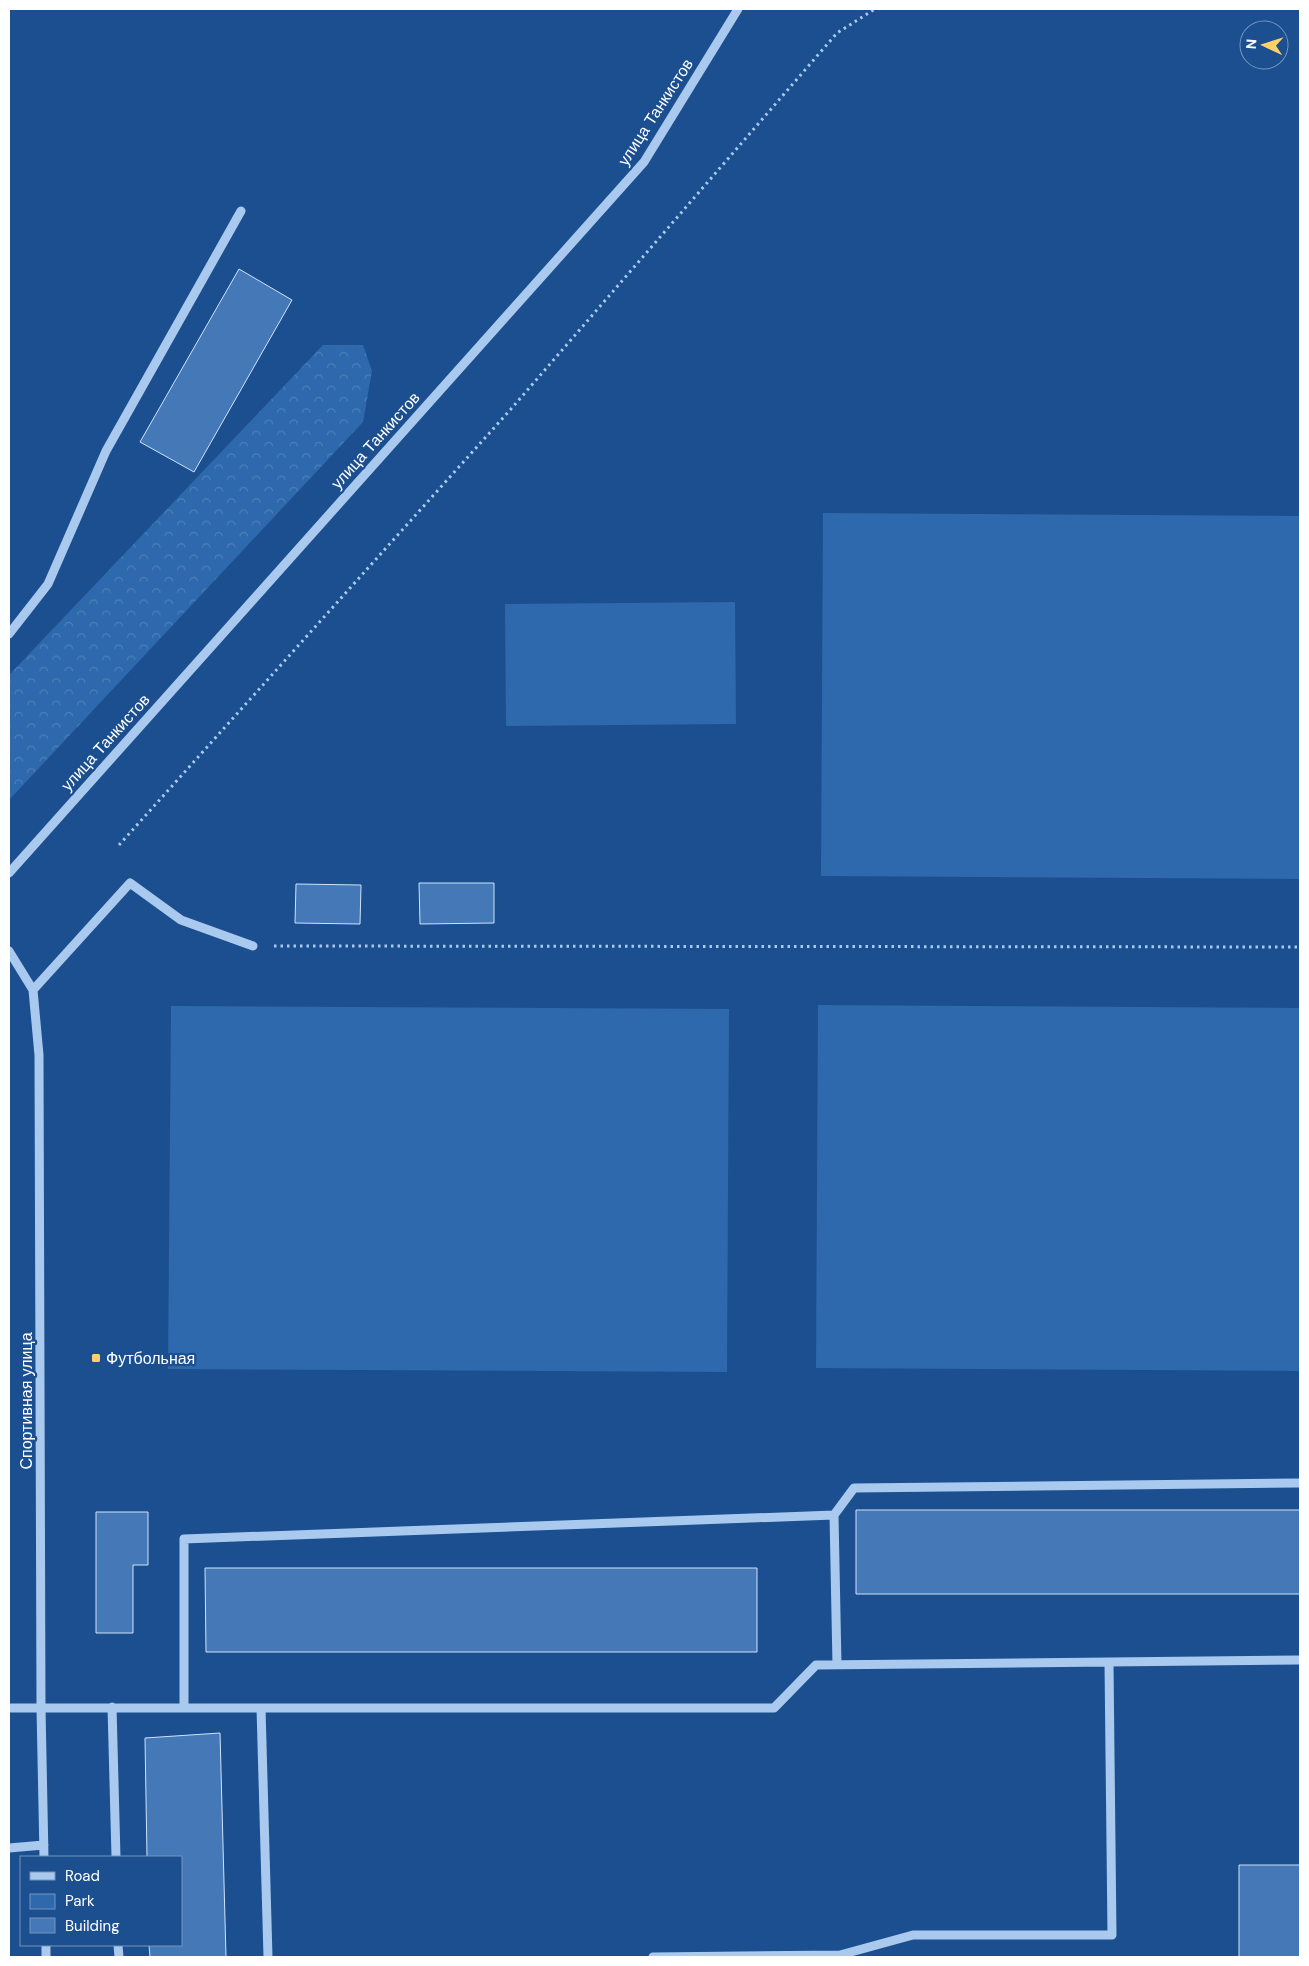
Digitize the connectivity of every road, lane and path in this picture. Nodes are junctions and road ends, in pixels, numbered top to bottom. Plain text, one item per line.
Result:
1 (738, 9) edge
2 (875, 9) edge
3 (241, 211) dead end
4 (9, 634) edge
5 (118, 845) dead end
6 (9, 872) edge
7 (253, 946) joint
8 (1300, 947) edge
9 (9, 951) edge
10 (33, 990) junction
11 (1300, 1483) edge
12 (834, 1515) junction
13 (1300, 1660) edge
14 (1109, 1663) junction
15 (837, 1665) junction
16 (112, 1707) junction
17 (184, 1707) junction
18 (9, 1708) edge
19 (41, 1708) junction
20 (261, 1708) junction
21 (44, 1845) junction
22 (9, 1848) edge
23 (44, 1856) edge
24 (116, 1856) edge
25 (268, 1957) edge
26 (653, 1957) edge

1 - 6 street, улица Танкистов
2 - 5 path
3 - 4 street
7 - 8 path
7 - 10 street
9 - 10 street, Спортивная улица
10 - 19 street, Спортивная улица
11 - 12 street
12 - 15 street
12 - 17 street
13 - 14 street
14 - 15 street
14 - 26 street
15 - 20 street
16 - 17 street
16 - 19 street
16 - 24 street
17 - 20 street
18 - 19 street
19 - 21 street, Спортивная улица
20 - 25 street
21 - 22 street
21 - 23 street, Спортивная улица

